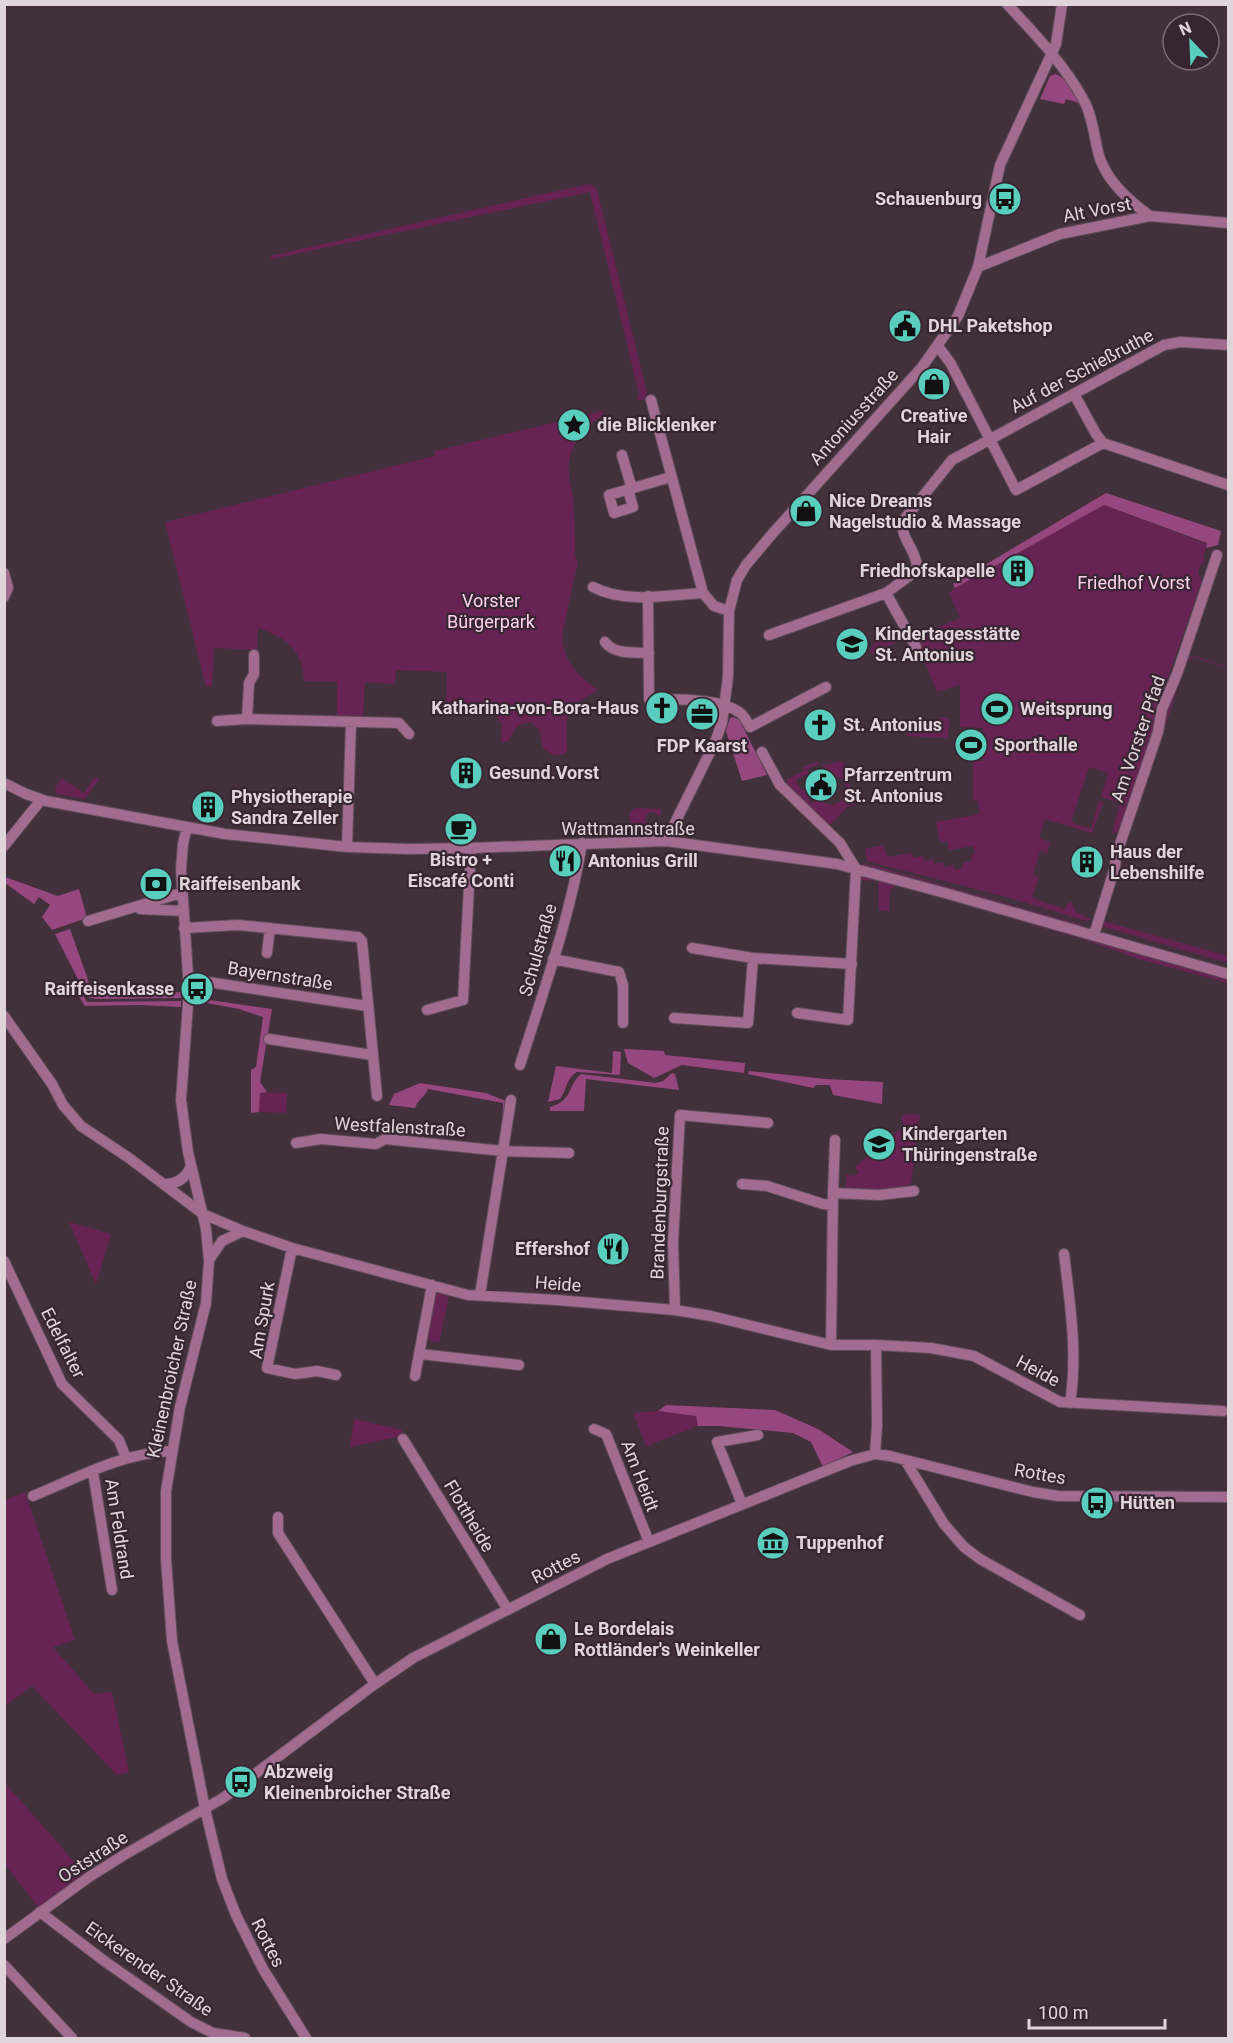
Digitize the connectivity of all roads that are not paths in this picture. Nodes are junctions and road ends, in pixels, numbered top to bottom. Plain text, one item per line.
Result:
1 (1008, 4) edge
2 (1062, 4) edge
3 (1051, 55) junction
4 (1150, 216) junction
5 (1228, 223) edge
6 (978, 267) junction
7 (1228, 345) edge
8 (938, 346) junction
9 (1074, 394) junction
10 (651, 400) dead end
11 (989, 439) junction
12 (1103, 443) junction
13 (622, 455) dead end
14 (672, 477) junction
15 (1228, 485) edge
16 (1217, 555) dead end
17 (4, 573) edge
18 (593, 586) dead end
19 (703, 592) junction
20 (886, 593) junction
21 (648, 596) junction
22 (4, 597) edge
23 (729, 611) junction
24 (769, 635) dead end
25 (605, 642) dead end
26 (916, 647) dead end
27 (649, 653) junction
28 (254, 655) dead end
29 (826, 687) dead end
30 (725, 706) junction
31 (247, 720) junction
32 (218, 721) dead end
33 (351, 722) junction
34 (409, 734) dead end
35 (762, 752) dead end
36 (4, 783) edge
37 (41, 800) junction
38 (187, 827) junction
39 (666, 841) junction
40 (582, 843) junction
41 (4, 846) edge
42 (347, 847) junction
43 (471, 848) junction
44 (856, 869) junction
45 (181, 893) junction
46 (131, 908) junction
47 (183, 911) junction
48 (88, 921) dead end
49 (184, 928) junction
50 (270, 928) junction
51 (1094, 935) junction
52 (692, 948) dead end
53 (267, 953) dead end
54 (753, 958) junction
55 (554, 959) junction
56 (852, 964) junction
57 (1228, 974) edge
58 (188, 979) junction
59 (367, 1006) junction
60 (427, 1010) dead end
61 (797, 1013) dead end
62 (4, 1016) edge
63 (674, 1018) dead end
64 (623, 1023) dead end
65 (9, 1032) edge
66 (269, 1039) dead end
67 (372, 1055) junction
68 (520, 1065) dead end
69 (377, 1096) dead end
70 (511, 1100) dead end
71 (768, 1124) dead end
72 (836, 1140) dead end
73 (296, 1143) dead end
74 (502, 1151) junction
75 (569, 1153) dead end
76 (191, 1166) junction
77 (165, 1184) junction
78 (742, 1184) dead end
79 (914, 1191) dead end
80 (833, 1193) junction
81 (832, 1205) junction
82 (203, 1214) junction
83 (243, 1231) junction
84 (292, 1248) junction
85 (1064, 1254) dead end
86 (4, 1261) edge
87 (209, 1261) junction
88 (432, 1285) junction
89 (480, 1295) junction
90 (675, 1310) junction
91 (831, 1345) junction
92 (876, 1345) junction
93 (420, 1354) junction
94 (519, 1365) dead end
95 (336, 1375) dead end
96 (415, 1376) dead end
97 (1070, 1403) junction
98 (1223, 1411) dead end
99 (594, 1429) dead end
100 (758, 1435) dead end
101 (403, 1439) dead end
102 (171, 1452) junction
103 (875, 1454) junction
104 (126, 1458) junction
105 (905, 1460) junction
106 (93, 1472) junction
107 (33, 1496) dead end
108 (1228, 1497) edge
109 (742, 1504) junction
110 (278, 1517) dead end
111 (648, 1542) junction
112 (112, 1590) dead end
113 (508, 1610) junction
114 (1080, 1615) dead end
115 (375, 1684) junction
116 (205, 1809) junction
117 (40, 1912) junction
118 (4, 1939) edge
119 (4, 1965) edge
120 (72, 2038) edge
121 (245, 2038) edge
122 (306, 2038) edge

1 - 3 street
2 - 3 street, Antoniusstraße
3 - 4 street
3 - 6 street, Antoniusstraße
4 - 5 street, Alt Vorst
4 - 6 street, Alt Vorst
6 - 8 street, Antoniusstraße
7 - 9 street, Auf der Schießruthe
8 - 11 street
8 - 23 street, Antoniusstraße
9 - 11 street, Auf der Schießruthe
9 - 12 street
10 - 14 street
11 - 12 street
11 - 20 street, Auf der Schießruthe
12 - 15 street
13 - 14 street
14 - 19 street
16 - 51 street, Am Vorster Pfad
17 - 22 street
18 - 21 street
19 - 21 street
19 - 23 street
20 - 24 street
20 - 26 street
21 - 27 street
23 - 30 street, Antoniusstraße
25 - 27 street
27 - 30 street
28 - 31 street
29 - 30 street
30 - 39 street, Antoniusstraße
31 - 32 street
31 - 33 street
33 - 34 street
33 - 42 street
35 - 44 street
36 - 37 street, Wattmannstraße
37 - 38 street, Wattmannstraße
37 - 41 street
38 - 42 street, Wattmannstraße
38 - 45 street, Kleinenbroicher Straße
39 - 40 street, Wattmannstraße
39 - 44 street, Wattmannstraße
40 - 43 street, Wattmannstraße
40 - 55 street, Schulstraße
42 - 43 street, Wattmannstraße
43 - 60 street
44 - 51 street, Wattmannstraße
44 - 56 street
45 - 46 street
45 - 47 street, Kleinenbroicher Straße
46 - 47 street
46 - 48 street
47 - 49 street, Kleinenbroicher Straße
49 - 50 street
49 - 58 street, Kleinenbroicher Straße
50 - 53 street
50 - 59 street
51 - 57 street, Wattmannstraße
52 - 54 street
54 - 56 street
54 - 63 street
55 - 64 street
55 - 68 street, Schulstraße
56 - 61 street
58 - 59 street, Bayernstraße
58 - 76 street, Kleinenbroicher Straße
59 - 67 street
62 - 65 street, Heide
65 - 77 street, Heide
66 - 67 street
67 - 69 street
70 - 74 street
71 - 90 street, Brandenburgstraße
72 - 80 street
73 - 74 street, Westfalenstraße
74 - 75 street, Westfalenstraße
74 - 89 street
76 - 77 street
76 - 82 street, Kleinenbroicher Straße
77 - 82 street, Heide
78 - 81 street
79 - 80 street
80 - 81 street
81 - 91 street
82 - 83 street, Heide
82 - 87 street, Kleinenbroicher Straße
83 - 84 street, Heide
83 - 87 street
84 - 88 street, Heide
84 - 95 street, Am Spurk
85 - 97 street
86 - 104 street, Edelfalter
87 - 102 street, Kleinenbroicher Straße
88 - 89 street, Heide
88 - 93 street
89 - 90 street, Heide
90 - 91 street, Heide
91 - 92 street, Heide
92 - 97 street, Heide
92 - 103 street
93 - 94 street
93 - 96 street
97 - 98 street, Heide
99 - 111 street, Am Heidt
100 - 109 street
101 - 113 street, Flottheide
102 - 104 street, Am Feldrand
102 - 116 street, Kleinenbroicher Straße
103 - 105 street, Rottes
103 - 109 street, Rottes
104 - 106 street, Am Feldrand
105 - 108 street, Rottes
105 - 114 street
106 - 107 street, Am Feldrand
106 - 112 street, Am Feldrand
109 - 111 street, Rottes
110 - 115 street
111 - 113 street, Rottes
113 - 115 street, Rottes
115 - 116 street, Rottes
116 - 117 street, Oststraße
116 - 122 street, Rottes
117 - 118 street, Oststraße
117 - 121 street, Eickerender Straße
119 - 120 street

